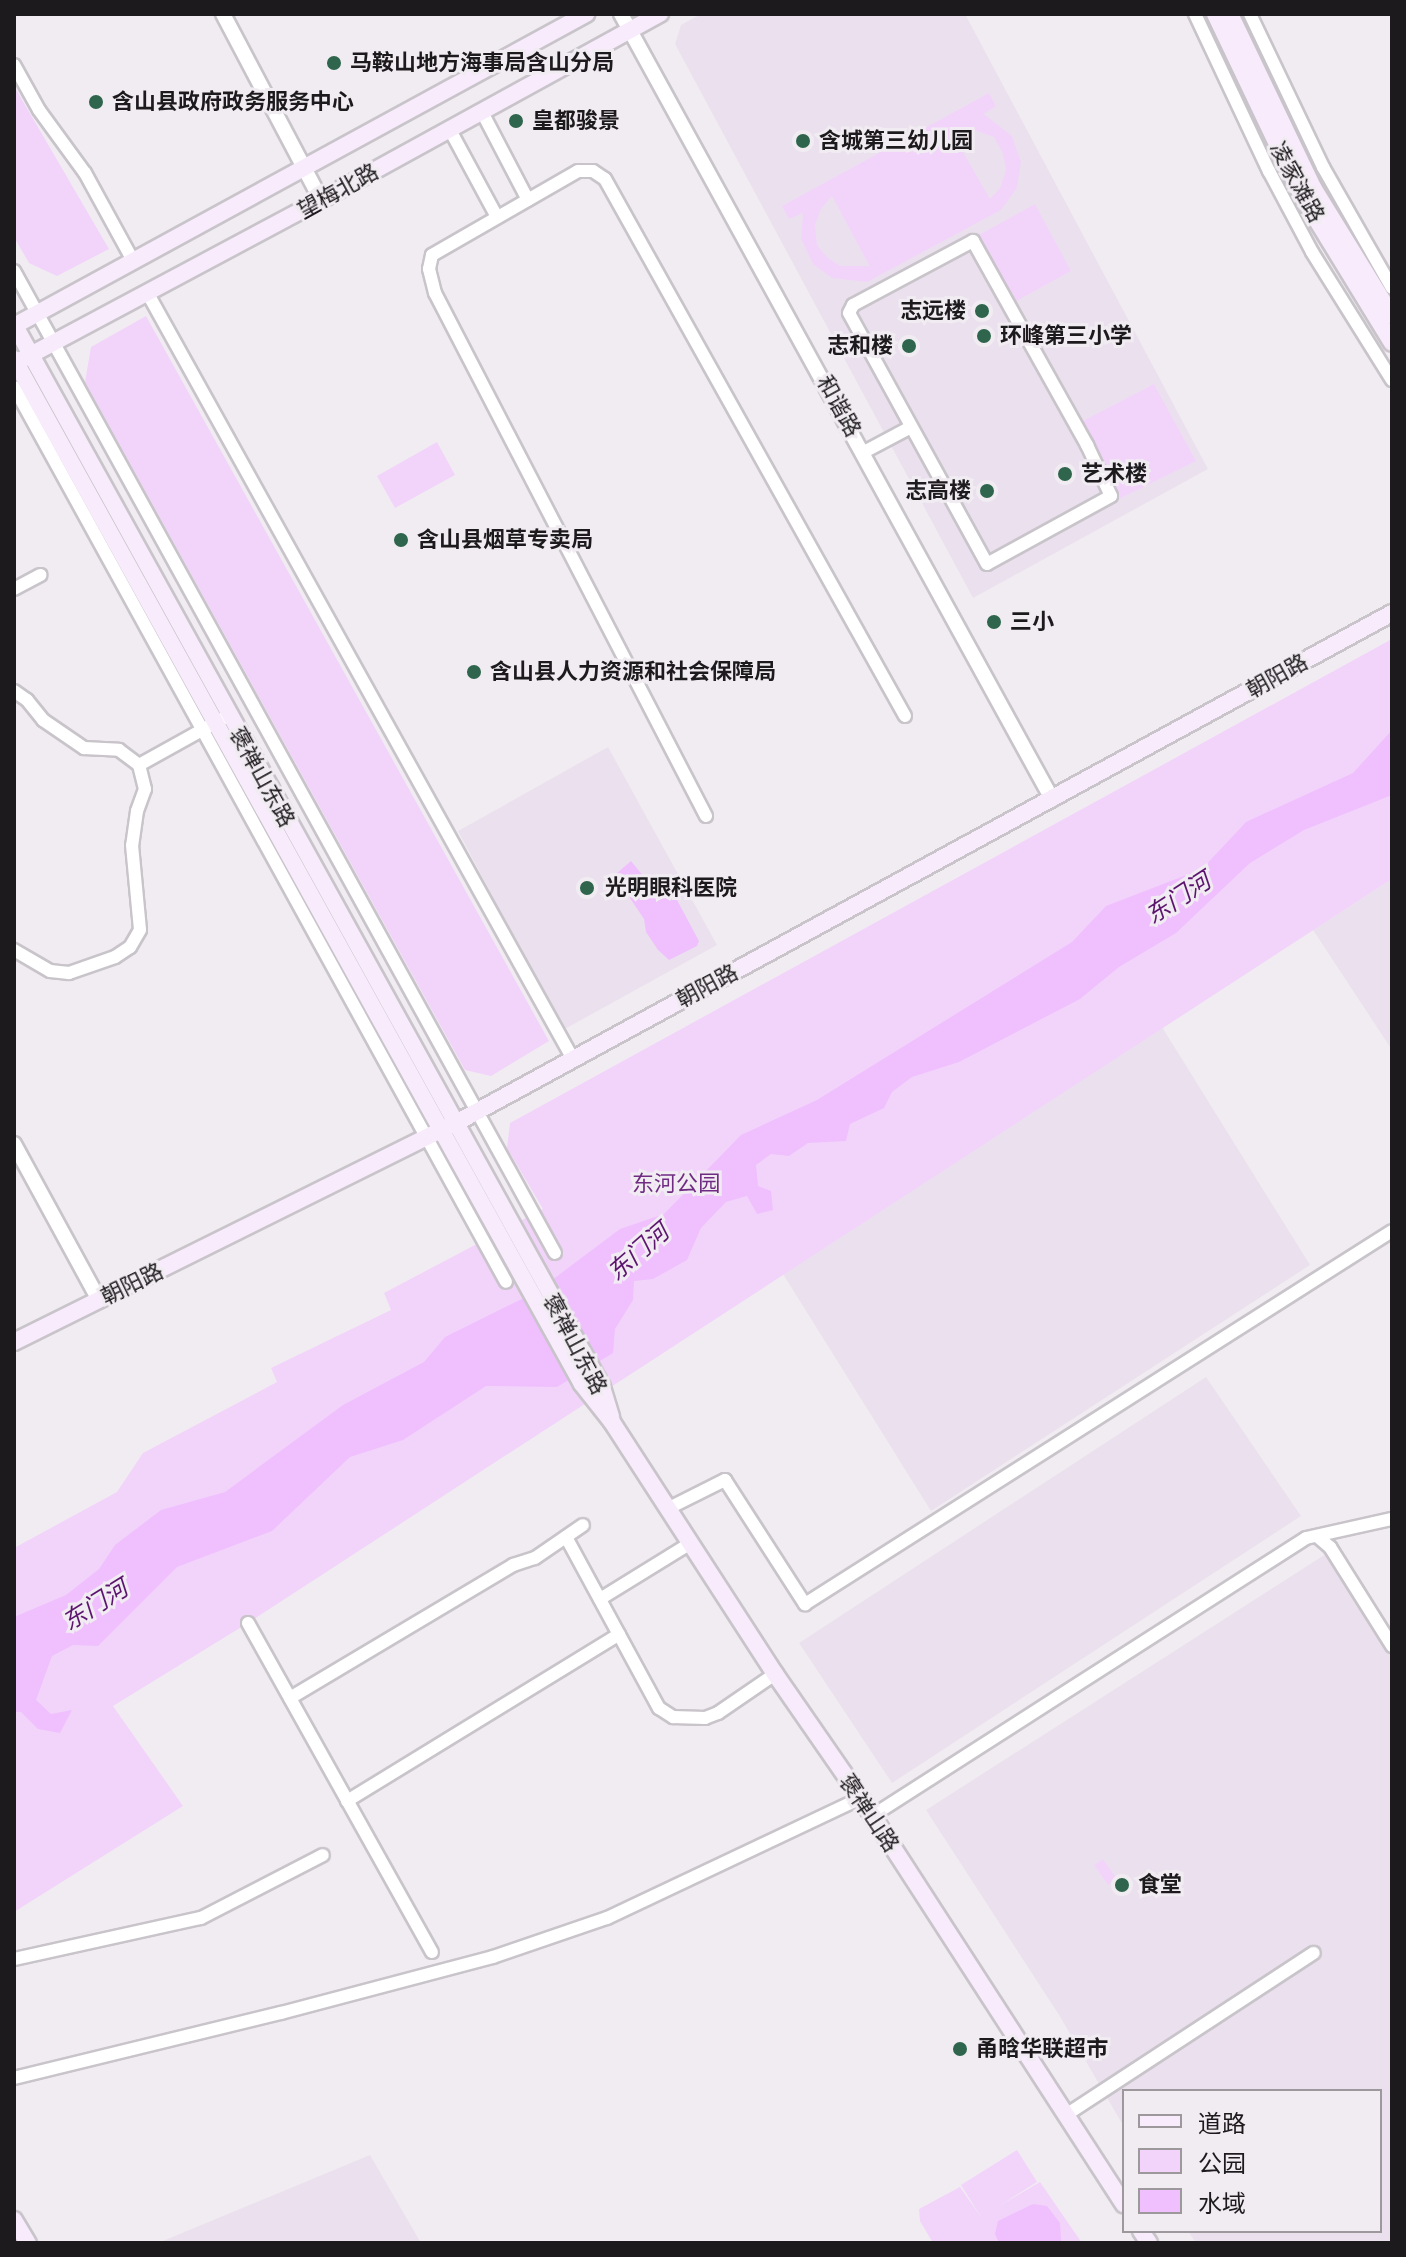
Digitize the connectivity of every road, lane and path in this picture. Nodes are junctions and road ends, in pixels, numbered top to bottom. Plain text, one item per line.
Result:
1 (223, 14) edge
2 (586, 14) edge
3 (621, 14) edge
4 (660, 14) edge
5 (1195, 14) edge
6 (1215, 14) edge
7 (1230, 14) edge
8 (1250, 14) edge
9 (630, 30) junction
10 (14, 65) edge
11 (482, 112) junction
12 (450, 130) junction
13 (305, 168) junction
14 (321, 200) junction
15 (528, 200) junction
16 (497, 217) junction
17 (132, 259) junction
18 (14, 271) edge
19 (1392, 288) edge
20 (148, 294) junction
21 (37, 313) junction
22 (1392, 316) edge
23 (14, 325) edge
24 (54, 343) junction
25 (1392, 343) edge
26 (19, 360) edge
27 (1392, 380) edge
28 (14, 387) edge
29 (911, 427) junction
30 (864, 452) junction
31 (40, 575) dead end
32 (14, 589) edge
33 (1392, 613) edge
34 (14, 691) edge
35 (905, 716) dead end
36 (215, 723) junction
37 (139, 765) junction
38 (1052, 799) junction
39 (706, 816) dead end
40 (14, 950) edge
41 (573, 1059) junction
42 (477, 1112) junction
43 (440, 1131) junction
44 (14, 1144) edge
45 (1392, 1231) edge
46 (555, 1253) dead end
47 (506, 1282) dead end
48 (99, 1300) junction
49 (14, 1342) edge
50 (612, 1422) joint
51 (667, 1509) junction
52 (1392, 1519) edge
53 (583, 1525) dead end
54 (566, 1537) junction
55 (1318, 1537) junction
56 (689, 1544) junction
57 (600, 1599) junction
58 (248, 1623) dead end
59 (619, 1634) junction
60 (1392, 1646) edge
61 (775, 1674) junction
62 (290, 1698) junction
63 (861, 1798) junction
64 (347, 1801) junction
65 (872, 1816) junction
66 (323, 1855) dead end
67 (432, 1952) dead end
68 (1314, 1953) dead end
69 (14, 1959) edge
70 (14, 2078) edge
71 (1066, 2115) junction
72 (1122, 2201) edge
73 (14, 2220) edge
74 (28, 2243) edge

1 - 13 street
2 - 13 main road, 望梅北路
3 - 9 street, 和谐路
4 - 9 main road, 望梅北路
5 - 27 street
6 - 25 main road, 凌家滩路
7 - 22 main road, 凌家滩路
8 - 19 street
9 - 11 main road, 望梅北路
9 - 30 street, 和谐路
10 - 17 street
11 - 12 main road, 望梅北路
11 - 15 street
12 - 14 main road, 望梅北路
12 - 16 street
13 - 14 street
13 - 17 main road, 望梅北路
14 - 20 main road, 望梅北路
15 - 16 street
15 - 35 street
16 - 39 street
17 - 21 main road, 望梅北路
18 - 21 street
20 - 24 main road, 望梅北路
20 - 41 street
21 - 23 main road, 望梅北路
21 - 24 street
23 - 26 main road, 褒禅山东路
24 - 26 main road, 望梅北路
24 - 42 street
26 - 36 main road, 褒禅山东路
28 - 36 street
29 - 29 street
29 - 30 street
30 - 38 street, 和谐路
31 - 32 street
33 - 38 main road, 朝阳路
34 - 37 street
36 - 37 street
36 - 43 main road, 褒禅山东路
36 - 43 street
37 - 40 street
38 - 41 main road, 朝阳路
41 - 42 main road, 朝阳路
42 - 43 main road, 朝阳路
42 - 46 street
43 - 47 street
43 - 48 main road, 朝阳路
43 - 50 main road, 褒禅山东路
44 - 48 street
45 - 51 street
48 - 49 main road, 朝阳路
50 - 51 main road, 褒禅山路
51 - 56 main road, 褒禅山路
52 - 55 street
53 - 54 street
54 - 57 street
54 - 62 street
55 - 60 street
55 - 65 street
56 - 57 street
56 - 61 main road, 褒禅山路
57 - 59 street
58 - 62 street
59 - 61 street
59 - 64 street
61 - 63 main road, 褒禅山路
62 - 64 street
63 - 65 main road, 褒禅山路
63 - 70 street
64 - 67 street
65 - 71 main road, 褒禅山路
66 - 69 street
68 - 71 street
71 - 72 main road, 褒禅山路
73 - 74 main road

